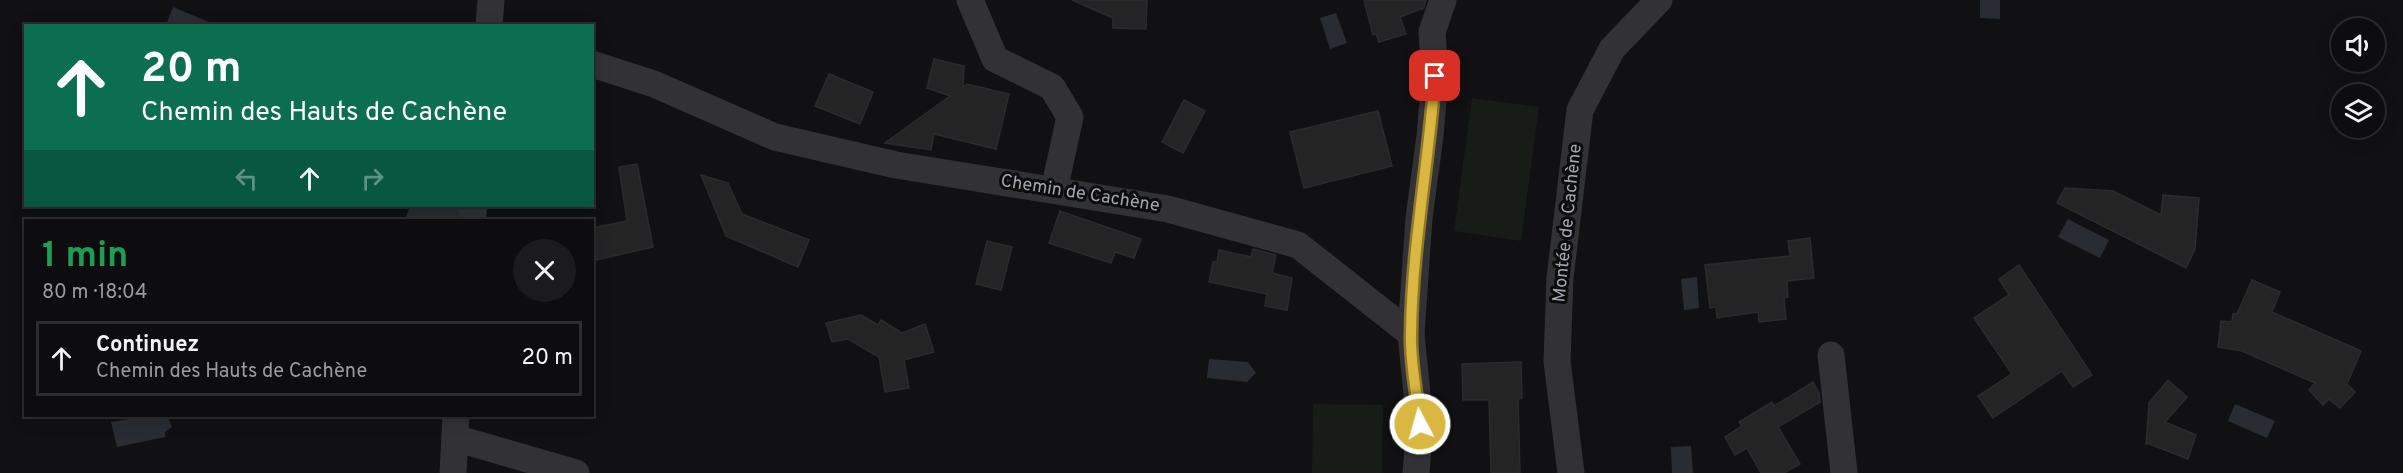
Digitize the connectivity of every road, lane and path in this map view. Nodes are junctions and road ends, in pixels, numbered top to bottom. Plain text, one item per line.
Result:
1 (491, 0) edge
2 (970, 0) edge
3 (1443, 0) edge
4 (1659, 0) edge
5 (489, 24) edge
6 (594, 65) edge
7 (1054, 190) junction
8 (1411, 334) junction
9 (1831, 355) dead end
10 (455, 427) edge
11 (453, 473) edge
12 (576, 473) edge
13 (1416, 473) edge
14 (1571, 473) edge
15 (1844, 473) edge

1 - 5 street
2 - 7 street
3 - 8 street
4 - 14 street, Montée de Cachène
6 - 7 street, Chemin de Cachène
7 - 8 street, Chemin de Cachène
8 - 13 street
9 - 15 street
10 - 11 street
10 - 12 street

